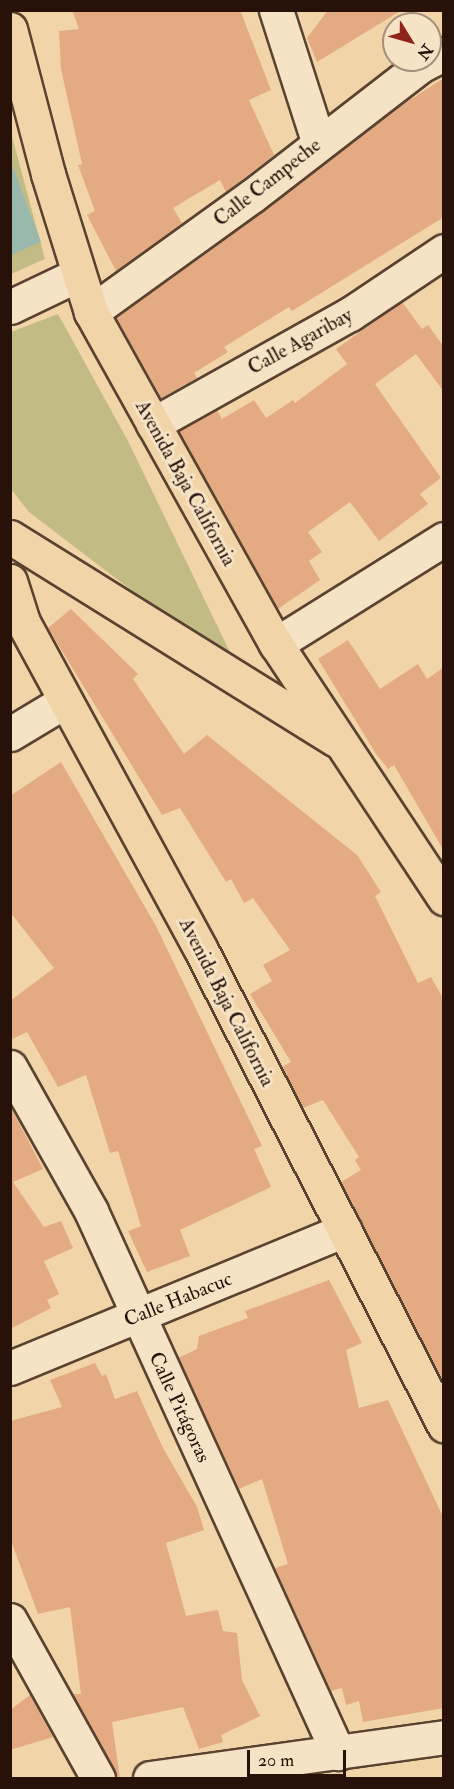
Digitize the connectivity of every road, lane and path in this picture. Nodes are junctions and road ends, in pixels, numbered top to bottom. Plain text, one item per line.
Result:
1 (276, 10) edge
2 (10, 29) edge
3 (444, 54) edge
4 (318, 141) junction
5 (444, 251) edge
6 (77, 275) junction
7 (10, 307) edge
8 (91, 312) junction
9 (153, 424) junction
10 (10, 537) edge
11 (444, 539) edge
12 (10, 581) edge
13 (276, 644) junction
14 (65, 701) junction
15 (10, 734) edge
16 (345, 745) junction
17 (439, 880) edge
18 (10, 1067) edge
19 (345, 1230) junction
20 (138, 1316) junction
21 (13, 1360) edge
22 (444, 1425) edge
23 (10, 1620) edge
24 (444, 1737) edge
25 (338, 1753) junction
26 (154, 1778) edge
27 (98, 1779) edge

1 - 4 street
2 - 6 main road, Avenida Baja California
3 - 4 street, Calle Campeche
4 - 8 street, Calle Campeche
5 - 9 street, Calle Agaribay
6 - 7 street
6 - 8 main road, Avenida Baja California
8 - 9 main road, Avenida Baja California
9 - 13 main road, Avenida Baja California
10 - 16 main road
11 - 13 street
12 - 14 main road, Avenida Baja California
13 - 16 main road, Avenida Baja California
14 - 15 street
14 - 19 main road, Avenida Baja California
16 - 17 main road, Avenida Baja California
18 - 20 street, Calle Pitágoras
19 - 20 street, Calle Habacuc
19 - 22 main road, Avenida Baja California
20 - 21 street, Calle Habacuc
20 - 25 street, Calle Pitágoras
23 - 27 street
24 - 25 street
25 - 26 street

